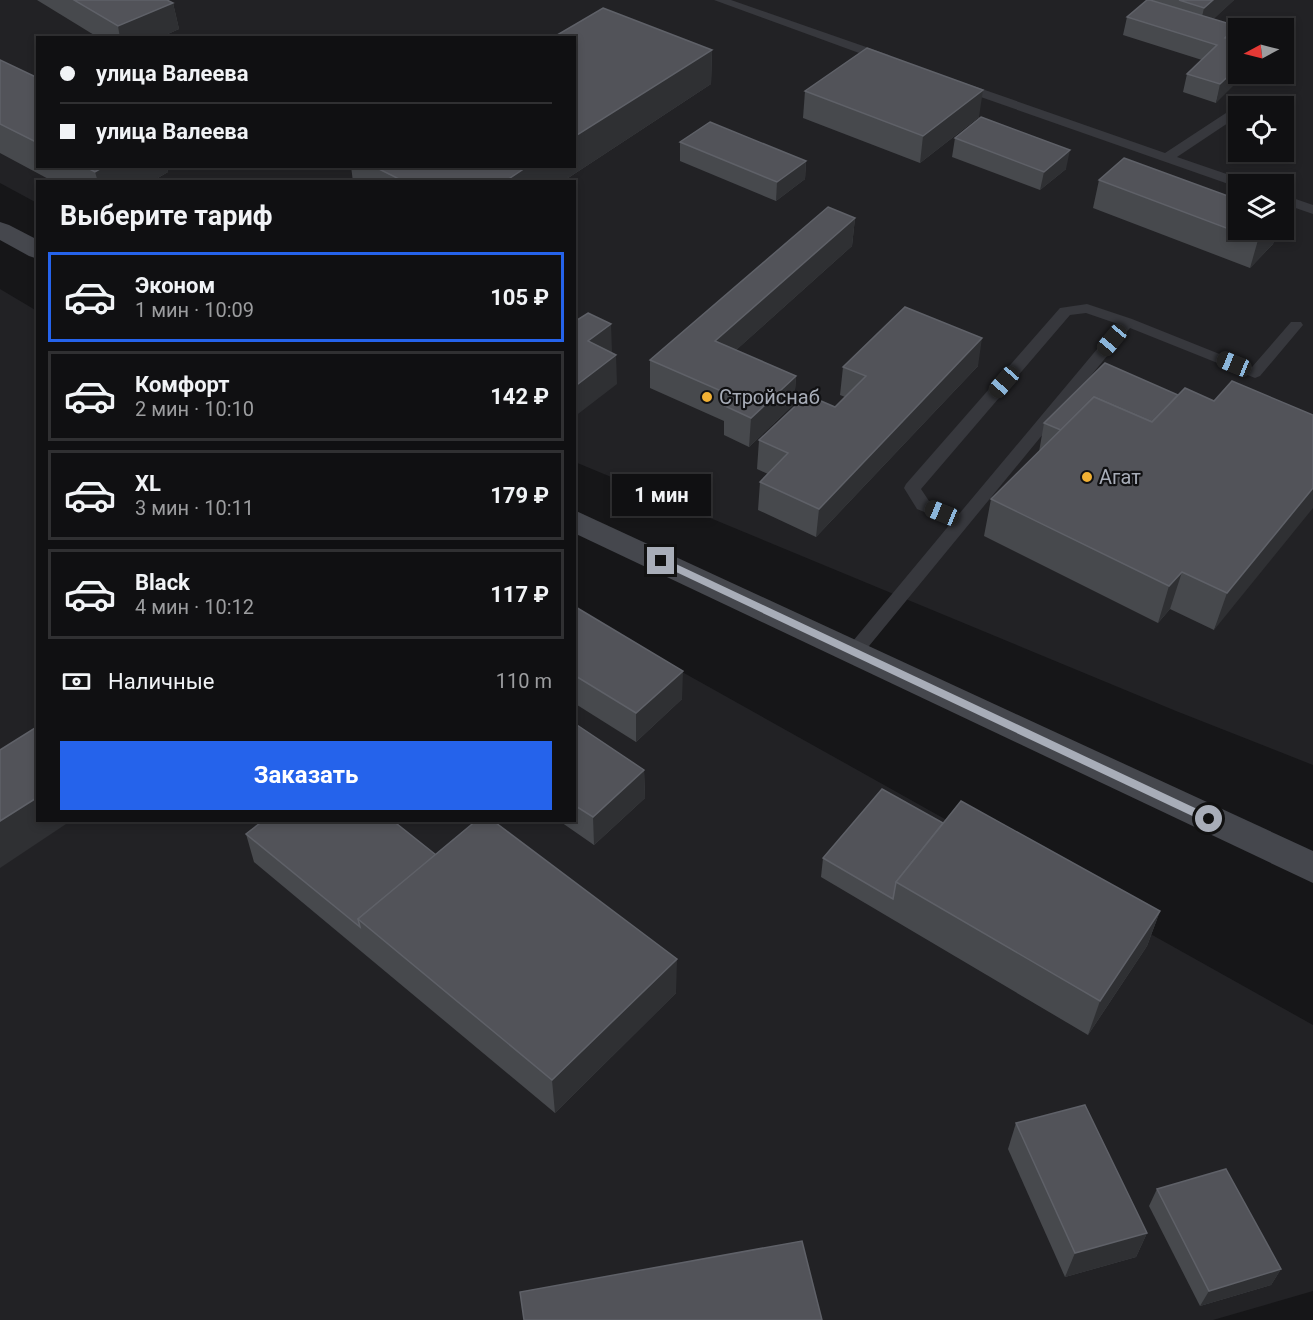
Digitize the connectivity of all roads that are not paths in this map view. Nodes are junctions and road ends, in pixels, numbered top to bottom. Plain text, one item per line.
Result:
1 (720, 0) edge
2 (898, 63) edge
3 (943, 79) edge
4 (1228, 117) edge
5 (1166, 158) junction
6 (1228, 179) edge
7 (1294, 203) edge
8 (1313, 210) edge
9 (0, 230) edge
10 (36, 250) edge
11 (1127, 322) junction
12 (1296, 325) dead end
13 (1255, 373) junction
14 (1242, 390) edge
15 (576, 521) edge
16 (962, 521) junction
17 (854, 652) junction
18 (1313, 868) edge

1 - 2 lane
3 - 5 lane
4 - 5 lane
5 - 6 lane
7 - 8 lane
9 - 10 main road
11 - 13 lane
11 - 16 lane
11 - 16 lane
12 - 13 lane
13 - 14 lane
15 - 17 main road
16 - 17 lane
17 - 18 main road

